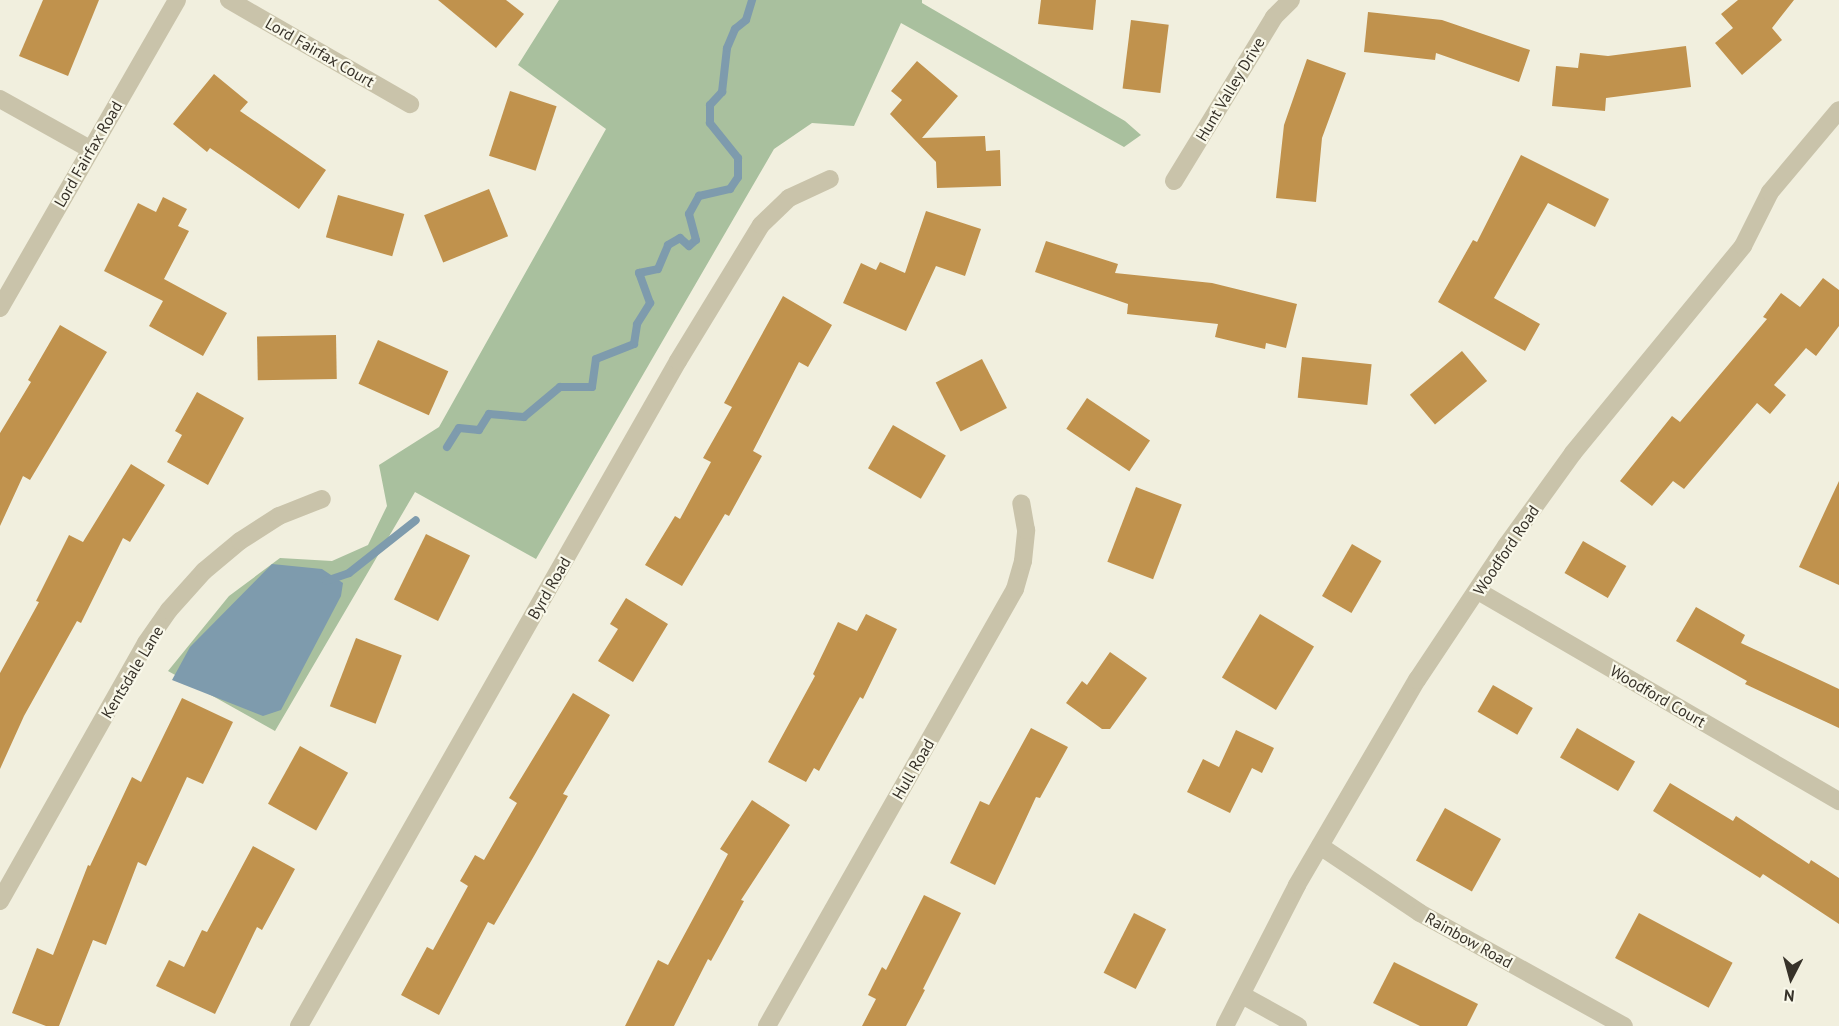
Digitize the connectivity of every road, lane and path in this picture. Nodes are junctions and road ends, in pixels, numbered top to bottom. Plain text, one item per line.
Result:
1 (177, 0) edge
2 (229, 0) edge
3 (1291, 0) edge
4 (0, 99) edge
5 (410, 104) dead end
6 (1839, 110) edge
7 (90, 150) junction
8 (830, 179) dead end
9 (1174, 181) dead end
10 (0, 308) edge
11 (322, 499) dead end
12 (1021, 503) dead end
13 (1478, 591) junction
14 (1839, 801) edge
15 (1320, 846) junction
16 (0, 901) edge
17 (1242, 995) junction
18 (299, 1026) edge
19 (767, 1026) edge
20 (1225, 1026) edge
21 (1298, 1026) edge
22 (1624, 1026) edge

1 - 7 street, Lord Fairfax Road
2 - 5 street, Lord Fairfax Court
3 - 9 street, Hunt Valley Drive
4 - 7 street
6 - 13 street, Woodford Road
7 - 10 street, Lord Fairfax Road
8 - 18 street, Byrd Road
11 - 16 street, Kentsdale Lane
12 - 19 street, Hull Road
13 - 14 street, Woodford Court
13 - 15 street, Woodford Road
15 - 17 street, Woodford Road
15 - 22 street, Rainbow Road
17 - 20 street, Woodford Road
17 - 21 street

